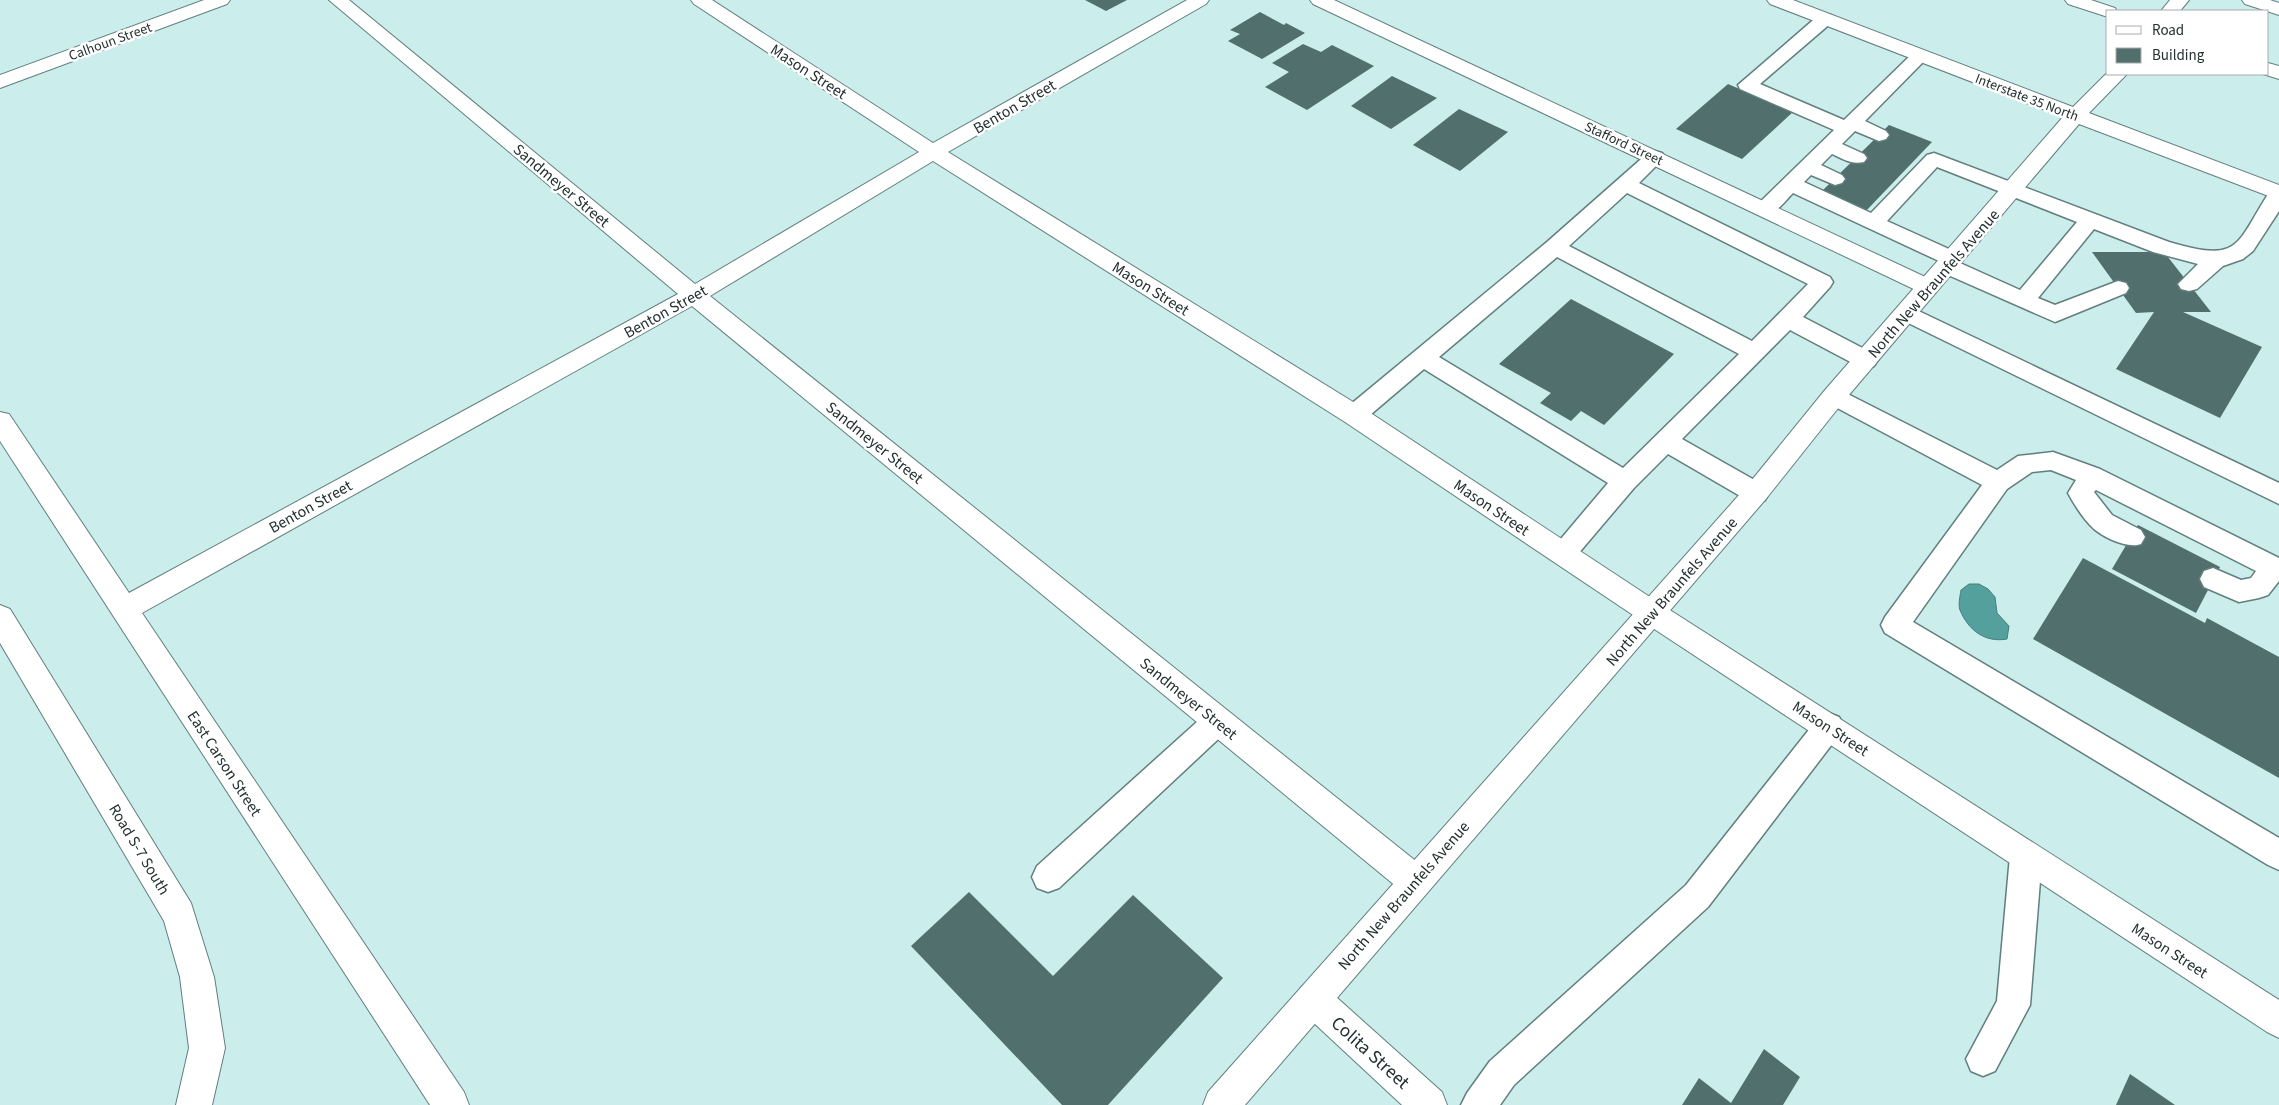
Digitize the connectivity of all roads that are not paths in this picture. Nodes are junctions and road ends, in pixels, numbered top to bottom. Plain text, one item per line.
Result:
1 (221, 0) edge
2 (338, 0) edge
3 (700, 0) edge
4 (1200, 0) edge
5 (1319, 0) edge
6 (1776, 0) edge
7 (2074, 0) edge
8 (2180, 0) edge
9 (2251, 0) edge
10 (2279, 9) edge
11 (2171, 10) edge
12 (2106, 11) edge
13 (1825, 19) junction
14 (1920, 56) junction
15 (2114, 77) edge
16 (0, 82) edge
17 (2076, 115) junction
18 (1850, 126) junction
19 (1879, 135) dead end
20 (1830, 146) junction
21 (933, 152) junction
22 (1655, 157) junction
23 (1857, 158) dead end
24 (1809, 167) junction
25 (1835, 179) dead end
26 (1625, 184) junction
27 (1791, 184) junction
28 (2013, 190) junction
29 (2279, 193) edge
30 (1765, 210) junction
31 (2090, 220) junction
32 (1873, 223) junction
33 (1555, 247) junction
34 (2216, 260) junction
35 (1950, 262) junction
36 (2189, 284) dead end
37 (1928, 287) junction
38 (2118, 288) dead end
39 (694, 295) junction
40 (2024, 300) junction
41 (1906, 313) junction
42 (1788, 319) junction
43 (1755, 352) junction
44 (1424, 358) junction
45 (1866, 360) junction
46 (1834, 396) junction
47 (1354, 416) junction
48 (0, 421) edge
49 (1666, 441) junction
50 (2091, 476) junction
51 (1625, 481) junction
52 (1998, 482) junction
53 (1756, 493) junction
54 (2279, 494) edge
55 (2132, 537) dead end
56 (1562, 554) junction
57 (2276, 569) edge
58 (2214, 579) dead end
59 (124, 608) junction
60 (1652, 613) junction
61 (0, 617) edge
62 (1218, 721) junction
63 (1829, 726) junction
64 (2279, 855) edge
65 (2026, 856) junction
66 (1048, 878) dead end
67 (1415, 881) junction
68 (1313, 999) junction
69 (2279, 1020) edge
70 (1983, 1059) dead end
71 (194, 1105) edge
72 (451, 1105) edge
73 (1220, 1105) edge
74 (1430, 1105) edge
75 (1478, 1105) edge

1 - 16 main road, Calhoun Street
2 - 39 main road, Sandmeyer Street
3 - 21 main road, Mason Street
4 - 21 main road, Benton Street
5 - 22 main road, Stafford Street
6 - 13 main road, Interstate 35 North
7 - 12 main road
8 - 11 main road
9 - 10 main road
13 - 14 main road, Interstate 35 North
13 - 18 lane
14 - 17 main road, Interstate 35 North
14 - 18 lane
15 - 17 main road, North New Braunfels Avenue
17 - 28 main road, North New Braunfels Avenue
17 - 29 main road, Interstate 35 North
18 - 19 lane
18 - 20 lane
20 - 23 lane
20 - 24 lane
21 - 39 main road, Benton Street
21 - 47 main road, Mason Street
22 - 26 lane
22 - 30 main road, Stafford Street
24 - 25 lane
24 - 27 lane
26 - 33 lane
26 - 42 lane
27 - 30 lane
27 - 32 lane
28 - 31 lane
28 - 32 lane
28 - 35 main road, North New Braunfels Avenue
29 - 34 lane
30 - 37 main road, Stafford Street
31 - 34 lane
31 - 40 lane
32 - 35 lane
33 - 43 lane
33 - 44 lane
34 - 36 lane
35 - 37 main road, North New Braunfels Avenue
35 - 40 lane
37 - 41 main road, North New Braunfels Avenue
38 - 40 lane
39 - 59 main road, Benton Street
39 - 62 main road, Sandmeyer Street
41 - 45 main road, North New Braunfels Avenue
41 - 54 lane
42 - 43 lane
42 - 45 lane
43 - 49 lane
44 - 47 lane
44 - 51 lane
45 - 46 main road, North New Braunfels Avenue
46 - 52 lane
46 - 53 main road, North New Braunfels Avenue
47 - 56 main road, Mason Street
48 - 59 main road, East Carson Street
49 - 51 lane
49 - 53 lane
50 - 52 lane
50 - 55 lane
50 - 57 lane
51 - 56 lane
52 - 64 lane
53 - 60 main road, North New Braunfels Avenue
56 - 60 main road, Mason Street
57 - 58 lane
59 - 72 main road, East Carson Street
60 - 63 main road, Mason Street
60 - 67 main road, North New Braunfels Avenue
61 - 71 main road, Road S-7 South
62 - 66 lane
62 - 67 main road, Sandmeyer Street
63 - 65 main road, Mason Street
63 - 75 lane
65 - 69 main road, Mason Street
65 - 70 lane
67 - 68 main road, North New Braunfels Avenue
68 - 73 main road, North New Braunfels Avenue
68 - 74 main road, Colita Street

